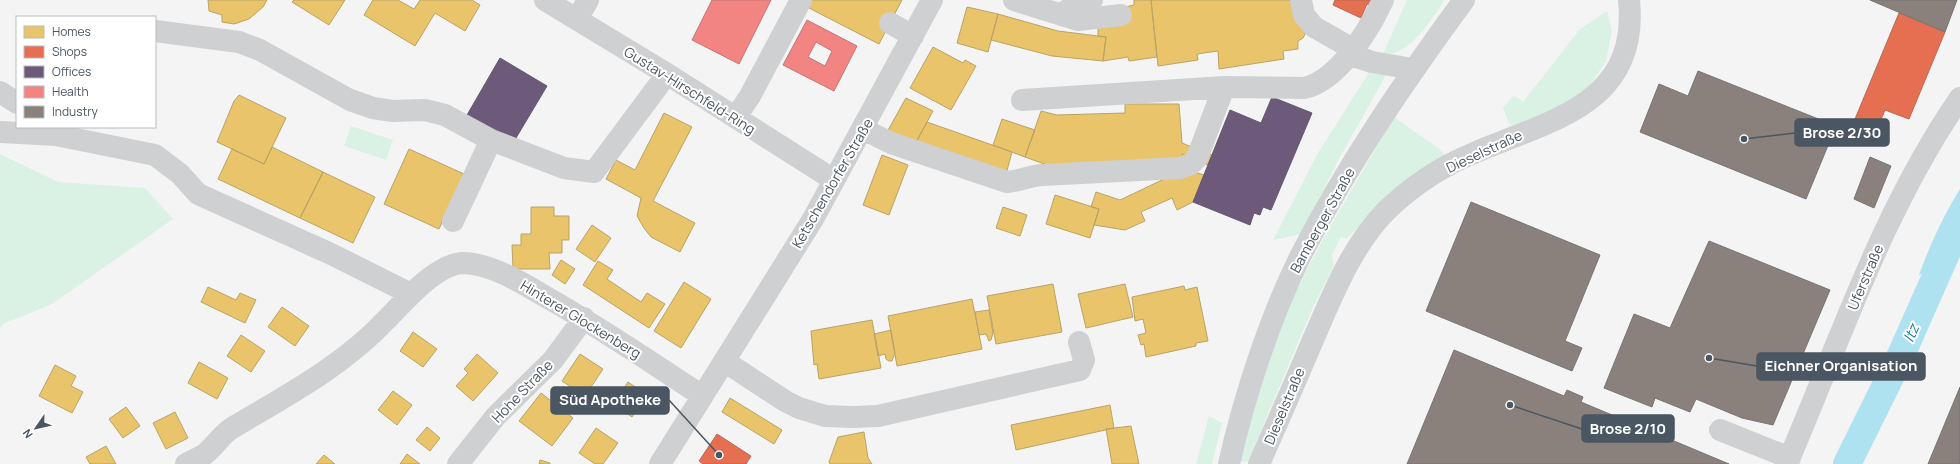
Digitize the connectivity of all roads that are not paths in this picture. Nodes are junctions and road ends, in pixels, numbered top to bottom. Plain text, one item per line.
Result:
1 (545, 0) edge
2 (588, 0) edge
3 (801, 0) edge
4 (932, 0) edge
5 (1014, 0) edge
6 (1092, 0) edge
7 (1301, 0) edge
8 (1383, 0) edge
9 (1464, 0) edge
10 (1629, 0) edge
11 (1062, 14) junction
12 (1121, 15) dead end
13 (577, 19) junction
14 (890, 23) dead end
15 (156, 31) edge
16 (913, 36) junction
17 (1351, 52) junction
18 (1413, 69) junction
19 (667, 74) junction
20 (1224, 86) junction
21 (0, 92) edge
22 (1960, 98) edge
23 (1022, 100) dead end
24 (16, 102) edge
25 (736, 117) junction
26 (863, 129) junction
27 (52, 131) edge
28 (0, 132) edge
29 (491, 140) junction
30 (834, 180) junction
31 (453, 221) dead end
32 (411, 294) junction
33 (584, 318) junction
34 (1079, 342) dead end
35 (724, 361) junction
36 (702, 395) junction
37 (1720, 430) dead end
38 (1789, 461) edge
39 (186, 464) edge
40 (458, 464) edge
41 (660, 464) edge
42 (1229, 464) edge
43 (1259, 464) edge

1 - 13 street, Gustav-Hirschfeld-Ring
2 - 13 street
3 - 25 street
4 - 16 street, Ketschendorfer Straße
5 - 11 street
6 - 11 street
7 - 17 street
8 - 17 street
9 - 18 street, Bamberger Straße
10 - 43 street, Dieselstraße
11 - 12 street
13 - 19 street, Gustav-Hirschfeld-Ring
14 - 16 street
15 - 29 street
16 - 26 street, Ketschendorfer Straße
17 - 18 street
17 - 20 street
18 - 42 street, Bamberger Straße
19 - 25 street, Gustav-Hirschfeld-Ring
19 - 29 street
20 - 23 street
20 - 26 street
21 - 24 street
22 - 38 street, Uferstraße
25 - 30 street, Gustav-Hirschfeld-Ring
26 - 30 street, Ketschendorfer Straße
27 - 28 street
27 - 32 street
29 - 31 street
30 - 35 street, Ketschendorfer Straße
32 - 33 street, Hinterer Glockenberg
32 - 39 street, Hinterer Glockenberg
33 - 36 street, Hinterer Glockenberg
33 - 40 street, Hohe Straße
34 - 35 street
35 - 36 street, Ketschendorfer Straße
36 - 41 street, Ketschendorfer Straße
37 - 38 street

